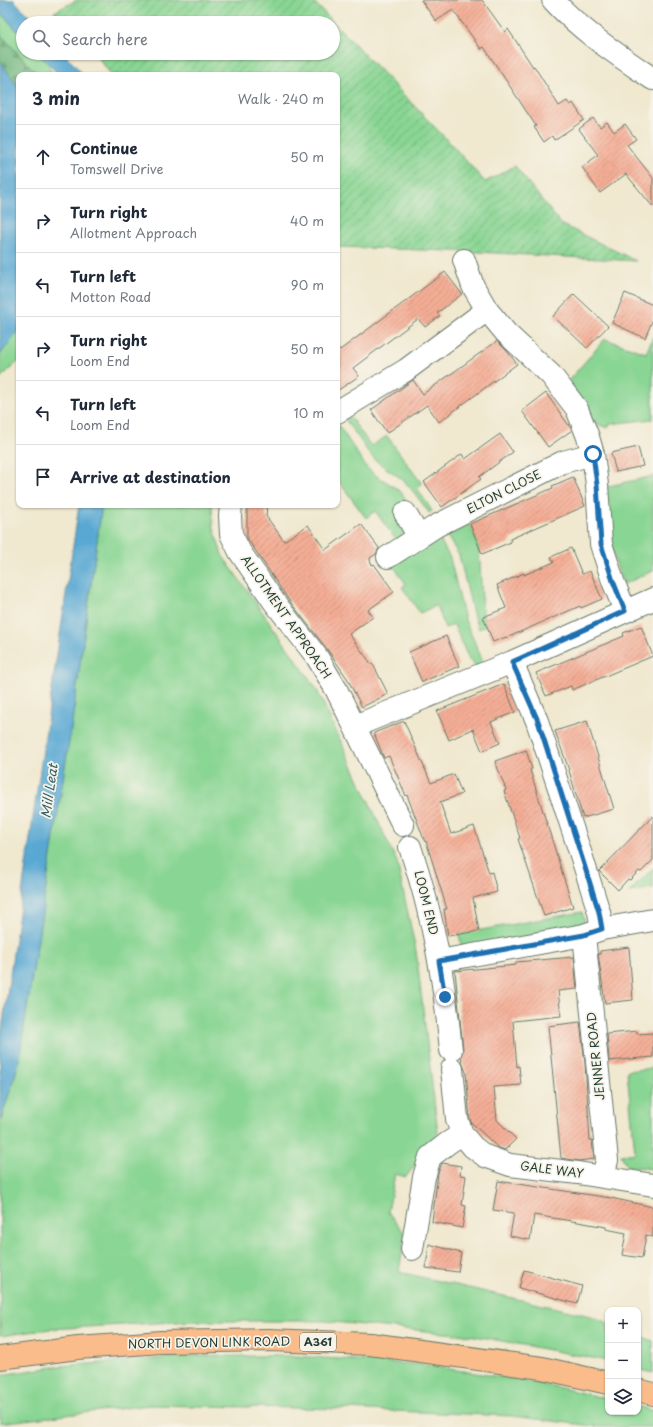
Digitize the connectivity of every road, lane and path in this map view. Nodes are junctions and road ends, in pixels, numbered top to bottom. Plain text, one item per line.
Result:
1 (553, 0) edge
2 (653, 79) edge
3 (464, 260) dead end
4 (487, 310) junction
5 (340, 410) edge
6 (593, 454) junction
7 (231, 508) edge
8 (405, 513) dead end
9 (419, 537) junction
10 (388, 557) dead end
11 (653, 599) edge
12 (625, 611) junction
13 (512, 662) junction
14 (355, 726) junction
15 (403, 825) dead end
16 (410, 847) dead end
17 (653, 920) edge
18 (593, 932) junction
19 (439, 961) junction
20 (452, 1060) joint
21 (462, 1134) junction
22 (603, 1177) junction
23 (653, 1185) edge
24 (412, 1249) dead end
25 (0, 1358) edge
26 (605, 1382) edge
27 (641, 1391) edge
28 (653, 1394) edge

1 - 2 street
3 - 4 street
4 - 5 street
4 - 6 street
6 - 9 street, ELTON CLOSE
6 - 12 street
7 - 14 street, ALLOTMENT APPROACH
8 - 9 street
9 - 10 street, ELTON CLOSE
11 - 12 street
12 - 13 street
13 - 14 street
13 - 18 street, JENNER ROAD
14 - 15 street, ALLOTMENT APPROACH
16 - 19 street, LOOM END
17 - 18 street
18 - 19 street
18 - 22 street, JENNER ROAD
19 - 20 street, LOOM END
20 - 21 street, GALE WAY
21 - 22 street, GALE WAY
21 - 24 street
22 - 23 street, GALE WAY
25 - 26 highway, NORTH DEVON LINK ROAD / A361
27 - 28 highway

